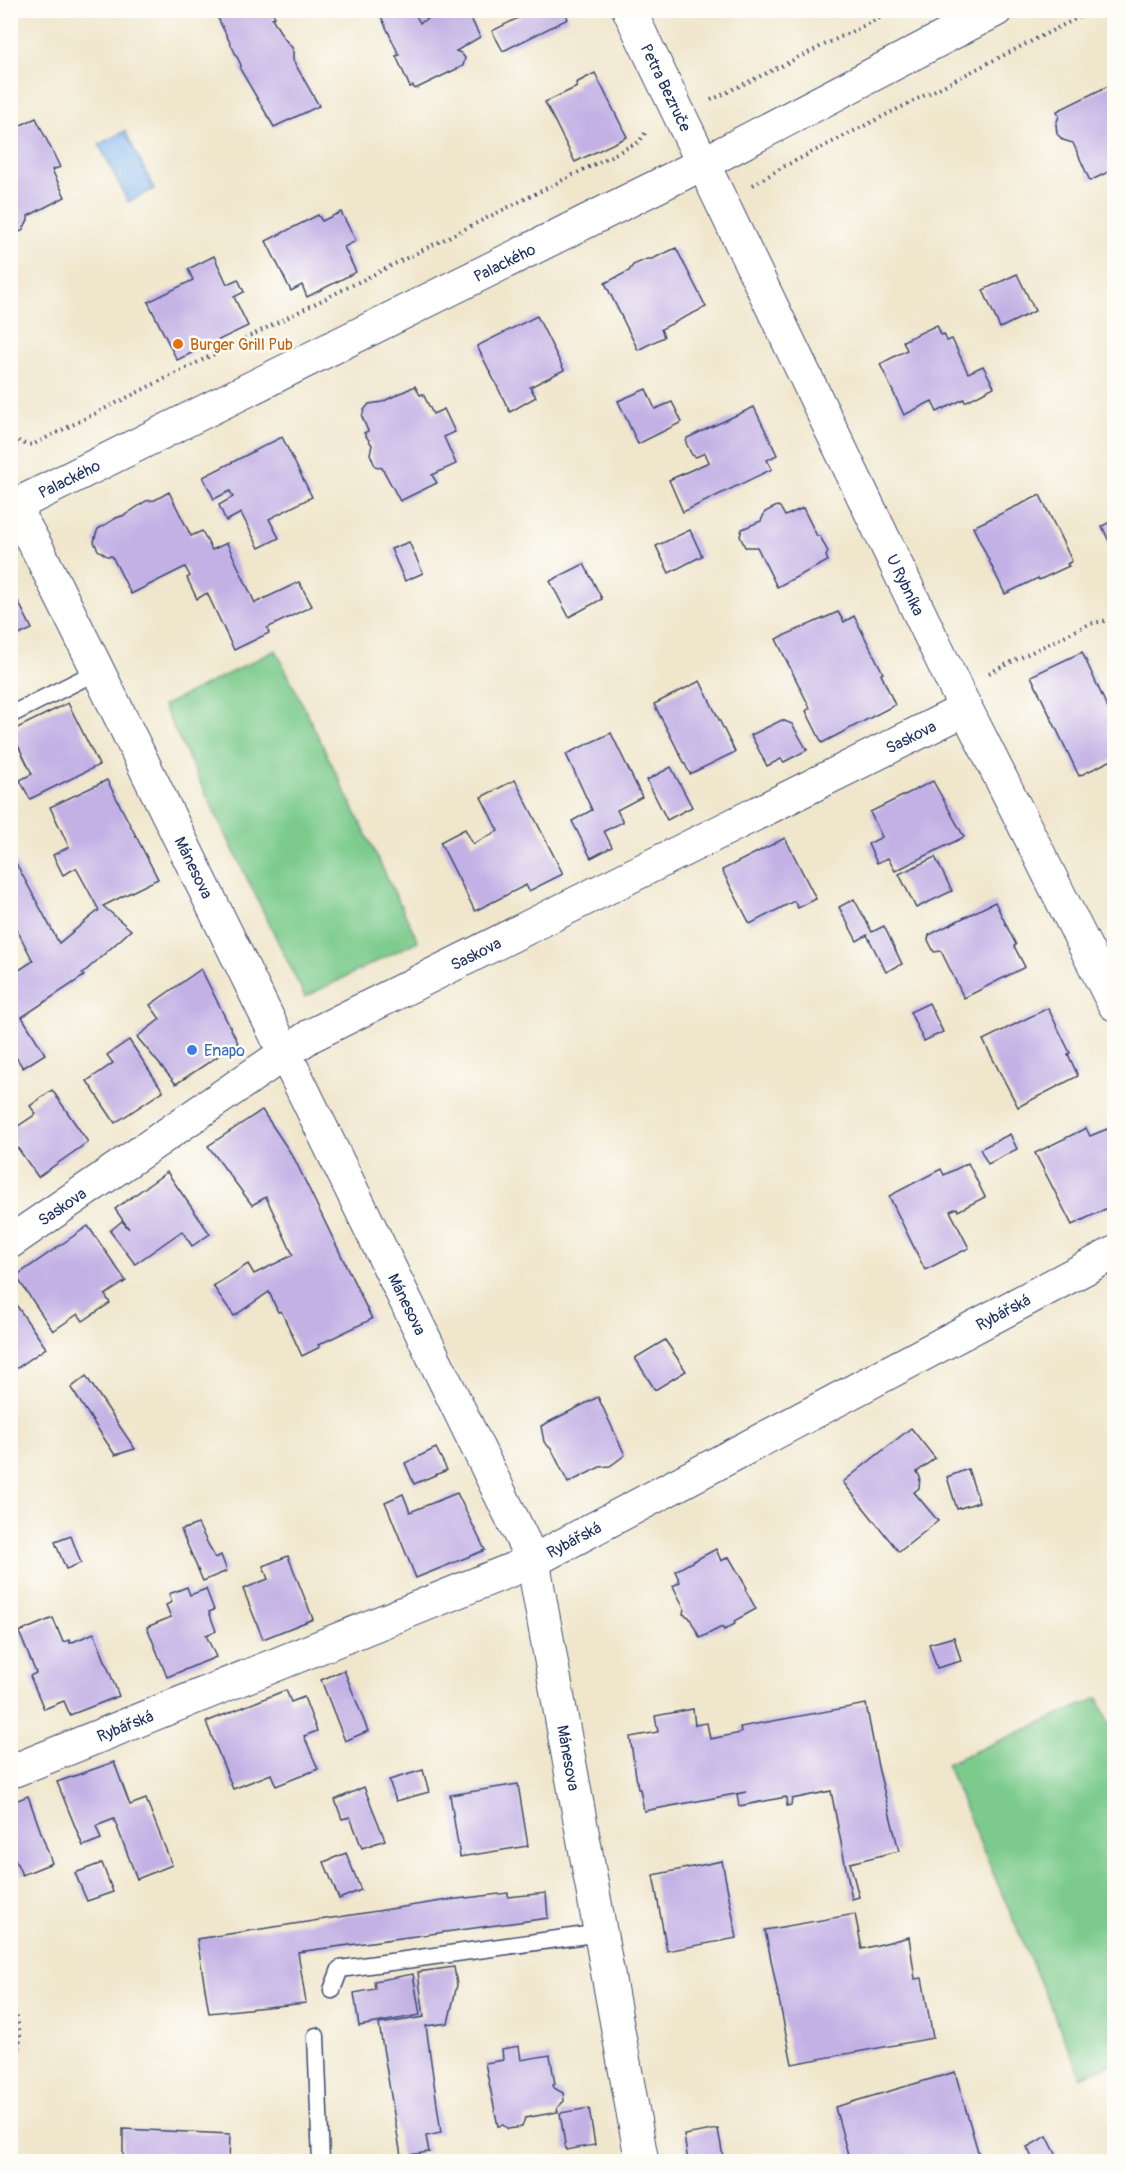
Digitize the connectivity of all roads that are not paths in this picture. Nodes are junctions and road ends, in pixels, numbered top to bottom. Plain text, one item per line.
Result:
1 (629, 10) edge
2 (996, 10) edge
3 (704, 163) junction
4 (12, 505) edge
5 (98, 671) junction
6 (961, 698) junction
7 (10, 714) edge
8 (1114, 1004) edge
9 (286, 1053) junction
10 (10, 1242) edge
11 (1114, 1253) edge
12 (533, 1561) junction
13 (10, 1772) edge
14 (601, 1933) junction
15 (332, 1990) dead end
16 (316, 2036) dead end
17 (321, 2162) edge
18 (642, 2162) edge

1 - 3 street, Petra Bezruče
2 - 3 street, Palackého
3 - 4 street, Palackého
3 - 6 street, U Rybníka
4 - 5 street, Mánesova
5 - 7 lane
5 - 9 street, Mánesova
6 - 8 street, U Rybníka
6 - 9 street, Saskova
9 - 10 street, Saskova
9 - 12 street, Mánesova
11 - 12 street, Rybářská
12 - 13 street, Rybářská
12 - 14 street, Mánesova
14 - 15 lane
14 - 18 street, Mánesova
16 - 17 lane

